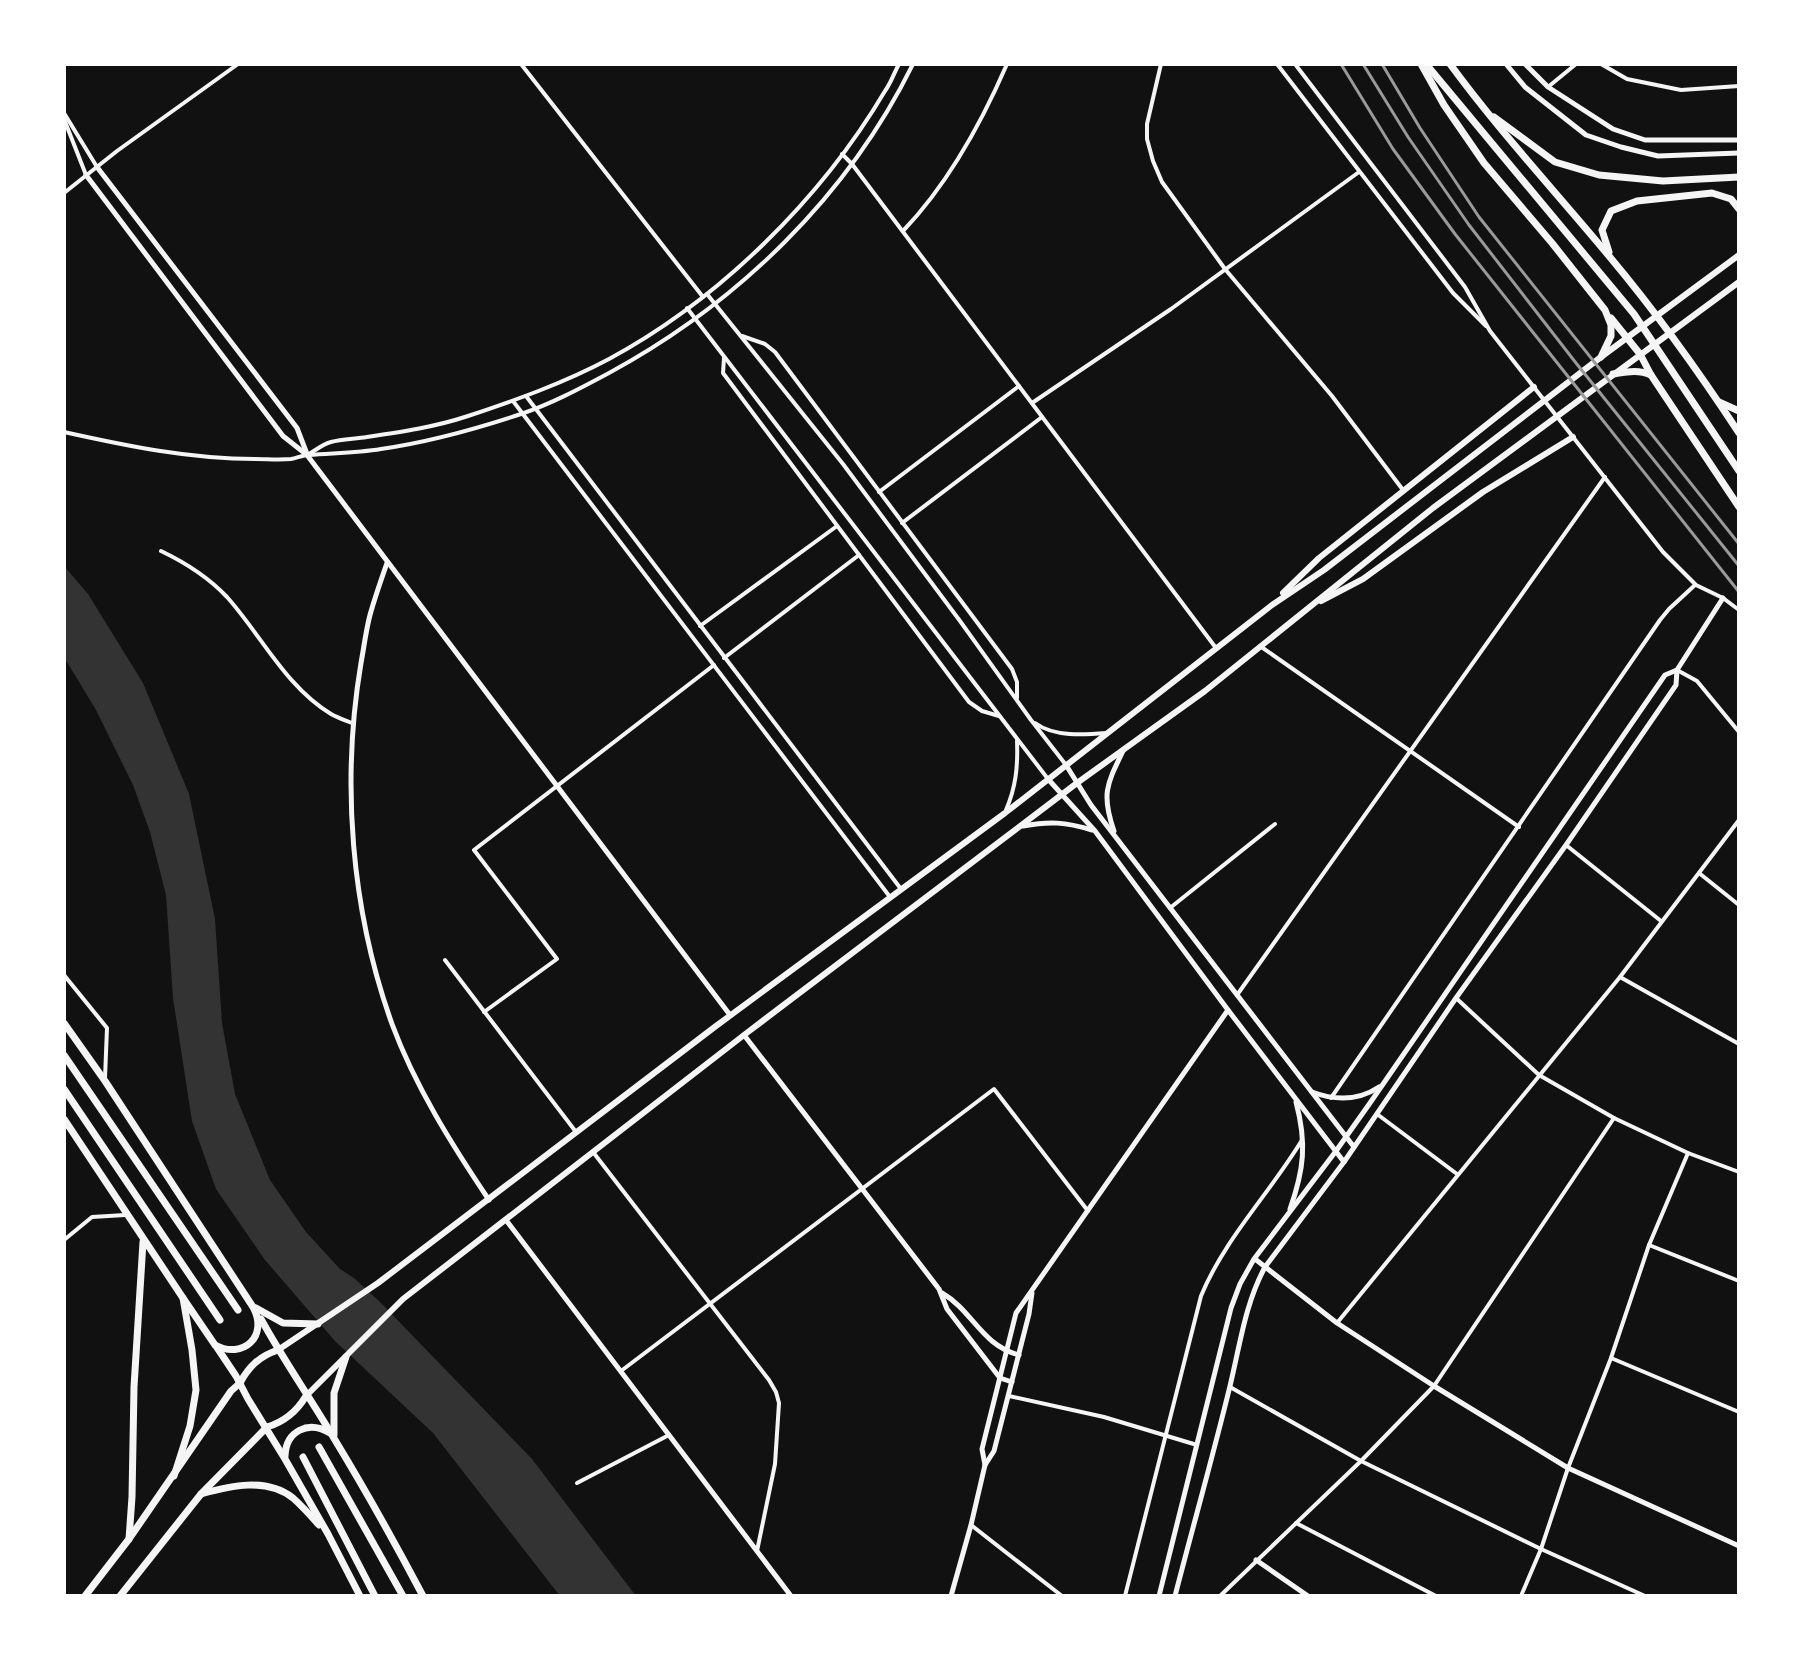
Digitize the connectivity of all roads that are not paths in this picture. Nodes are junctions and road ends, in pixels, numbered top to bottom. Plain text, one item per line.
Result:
1 (238, 64) edge
2 (521, 64) edge
3 (899, 64) edge
4 (913, 64) edge
5 (1007, 64) edge
6 (1161, 64) edge
7 (1277, 64) edge
8 (1295, 64) edge
9 (1424, 64) edge
10 (1450, 64) edge
11 (1506, 64) edge
12 (1525, 64) edge
13 (1576, 64) edge
14 (1601, 64) edge
15 (1739, 86) edge
16 (1548, 87) junction
17 (1483, 109) junction
18 (64, 116) edge
19 (1739, 140) edge
20 (1739, 153) edge
21 (842, 154) junction
22 (852, 164) junction
23 (97, 167) junction
24 (1359, 172) junction
25 (86, 175) junction
26 (1739, 177) edge
27 (64, 193) edge
28 (1739, 209) edge
29 (903, 231) junction
30 (1739, 255) edge
31 (1611, 258) junction
32 (1225, 269) junction
33 (1739, 282) edge
34 (705, 295) junction
35 (716, 304) junction
36 (687, 308) junction
37 (1605, 310) junction
38 (696, 318) junction
39 (1490, 331) junction
40 (741, 336) junction
41 (1627, 338) junction
42 (1640, 354) junction
43 (725, 355) junction
44 (1601, 357) junction
45 (1613, 374) junction
46 (1651, 375) junction
47 (1019, 386) junction
48 (1534, 387) junction
49 (526, 396) junction
50 (513, 401) junction
51 (1718, 402) junction
52 (1032, 403) junction
53 (535, 409) junction
54 (1739, 411) edge
55 (523, 413) junction
56 (1042, 417) junction
57 (64, 432) edge
58 (1739, 433) edge
59 (1573, 437) junction
60 (307, 455) junction
61 (1739, 471) edge
62 (1605, 477) junction
63 (1403, 490) junction
64 (879, 492) junction
65 (1739, 507) edge
66 (902, 523) junction
67 (837, 526) junction
68 (161, 551) dead end
69 (859, 555) junction
70 (387, 562) junction
71 (1696, 585) junction
72 (1723, 598) junction
73 (1272, 605) junction
74 (1307, 609) junction
75 (1739, 610) edge
76 (700, 626) junction
77 (1260, 646) junction
78 (1216, 648) junction
79 (724, 658) junction
80 (714, 665) junction
81 (1677, 670) junction
82 (1016, 701) junction
83 (1000, 716) junction
84 (1031, 720) junction
85 (354, 724) junction
86 (1739, 732) edge
87 (1106, 733) junction
88 (1017, 739) junction
89 (1410, 750) junction
90 (1123, 751) junction
91 (1066, 765) junction
92 (1048, 779) junction
93 (1077, 783) junction
94 (557, 784) junction
95 (1064, 795) junction
96 (1005, 813) junction
97 (1739, 820) edge
98 (1275, 824) dead end
99 (1022, 826) junction
100 (1519, 827) junction
101 (1095, 831) junction
102 (1115, 835) junction
103 (1566, 845) junction
104 (1699, 873) junction
105 (901, 889) junction
106 (890, 897) junction
107 (1739, 905) edge
108 (1170, 908) junction
109 (1662, 921) junction
110 (445, 960) dead end
111 (64, 975) edge
112 (1620, 977) junction
113 (1237, 995) junction
114 (1456, 998) junction
115 (1228, 1010) junction
116 (484, 1012) junction
117 (730, 1015) junction
118 (64, 1023) edge
119 (744, 1035) junction
120 (1739, 1044) edge
121 (64, 1055) edge
122 (1539, 1075) junction
123 (105, 1081) junction
124 (1380, 1087) junction
125 (64, 1089) edge
126 (1311, 1091) junction
127 (1294, 1097) junction
128 (1331, 1098) junction
129 (1377, 1114) junction
130 (1614, 1118) junction
131 (64, 1119) edge
132 (576, 1132) junction
133 (1346, 1137) junction
134 (1303, 1138) junction
135 (1354, 1147) junction
136 (1336, 1151) junction
137 (593, 1152) junction
138 (1688, 1153) junction
139 (1344, 1162) junction
140 (1739, 1172) edge
141 (1457, 1174) junction
142 (862, 1188) junction
143 (489, 1200) junction
144 (1089, 1211) junction
145 (1289, 1214) junction
146 (127, 1215) junction
147 (506, 1220) junction
148 (64, 1240) edge
149 (143, 1240) junction
150 (1649, 1245) junction
151 (1255, 1259) junction
152 (1265, 1267) junction
153 (1739, 1281) edge
154 (1032, 1292) junction
155 (941, 1293) junction
156 (183, 1298) junction
157 (709, 1304) junction
158 (253, 1307) junction
159 (238, 1310) dead end
160 (220, 1320) dead end
161 (1337, 1323) junction
162 (318, 1324) junction
163 (215, 1345) junction
164 (278, 1350) junction
165 (1006, 1352) junction
166 (1019, 1355) junction
167 (346, 1357) junction
168 (1611, 1358) junction
169 (621, 1371) junction
170 (1000, 1378) junction
171 (1012, 1382) junction
172 (240, 1383) junction
173 (1434, 1386) junction
174 (1230, 1387) junction
175 (306, 1396) junction
176 (1009, 1396) junction
177 (1739, 1412) edge
178 (267, 1427) junction
179 (669, 1435) junction
180 (1165, 1435) junction
181 (334, 1437) junction
182 (1197, 1445) junction
183 (319, 1447) dead end
184 (303, 1457) dead end
185 (285, 1459) junction
186 (1361, 1461) junction
187 (985, 1465) junction
188 (1568, 1468) junction
189 (174, 1476) junction
190 (577, 1483) dead end
191 (201, 1494) junction
192 (1295, 1522) junction
193 (971, 1525) junction
194 (328, 1534) junction
195 (129, 1539) junction
196 (1739, 1546) edge
197 (1541, 1549) junction
198 (757, 1551) junction
199 (1256, 1560) junction
200 (85, 1596) edge
201 (120, 1596) edge
202 (360, 1596) edge
203 (375, 1596) edge
204 (403, 1596) edge
205 (423, 1596) edge
206 (791, 1596) edge
207 (951, 1596) edge
208 (1062, 1596) edge
209 (1125, 1596) edge
210 (1159, 1596) edge
211 (1175, 1596) edge
212 (1220, 1596) edge
213 (1308, 1596) edge
214 (1436, 1596) edge
215 (1521, 1596) edge
216 (1645, 1596) edge

1 - 23 street
2 - 34 street
3 - 21 street
4 - 22 street
5 - 29 street
6 - 32 street
7 - 24 street
8 - 39 street
9 - 37 main road
9 - 61 main road
10 - 17 main road
11 - 20 street
12 - 16 street
13 - 16 street
14 - 15 street
16 - 19 street
17 - 26 main road
17 - 31 main road
18 - 23 street
18 - 25 street
21 - 22 street
21 - 34 street
22 - 29 street
22 - 35 street
23 - 25 street
23 - 60 street
24 - 32 street
24 - 39 street
25 - 27 street
25 - 60 street
28 - 31 main road
29 - 47 street
30 - 41 main road
31 - 51 main road
32 - 52 street
32 - 63 street
33 - 42 main road
34 - 35 street
34 - 36 street
35 - 38 street
35 - 40 street
36 - 38 street
36 - 49 street
37 - 41 main road
37 - 44 main road
38 - 43 street
38 - 53 street
39 - 48 street
40 - 64 street
40 - 82 street
41 - 42 main road
41 - 44 main road
42 - 45 main road
42 - 46 main road
43 - 67 street
43 - 83 street
44 - 73 main road
45 - 46 main road
45 - 74 main road
46 - 65 main road
47 - 52 street
47 - 64 street
48 - 59 street
48 - 63 main road
49 - 50 street
49 - 53 street
50 - 55 street
50 - 60 street
51 - 54 main road
51 - 58 main road
52 - 56 street
53 - 55 street
53 - 76 street
55 - 60 street
55 - 80 street
56 - 66 street
56 - 78 street
57 - 60 street
59 - 62 street
59 - 74 main road
60 - 70 street
62 - 71 street
62 - 89 street
63 - 73 main road
64 - 66 street
66 - 82 street
67 - 69 street
67 - 76 street
68 - 85 street
69 - 79 street
69 - 83 street
70 - 85 street
70 - 94 street
71 - 72 street
71 - 100 street
72 - 75 street
72 - 81 street
73 - 78 main road
74 - 77 main road
76 - 79 street
77 - 89 street
77 - 90 main road
78 - 87 main road
79 - 105 street
80 - 94 street
80 - 106 street
81 - 86 street
81 - 103 street
81 - 124 street
82 - 84 street
83 - 88 street
84 - 87 street
84 - 91 street
85 - 143 street
87 - 91 main road
88 - 92 street
88 - 96 street
89 - 100 street
89 - 113 street
90 - 93 main road
90 - 102 street
91 - 92 main road
91 - 93 street
92 - 95 street
92 - 96 main road
93 - 95 main road
93 - 102 street
94 - 116 street
94 - 117 street
95 - 99 main road
95 - 101 street
96 - 105 main road
97 - 104 street
98 - 108 street
99 - 101 street
99 - 119 main road
100 - 128 street
101 - 115 street
102 - 108 street
103 - 109 street
103 - 114 street
104 - 107 street
104 - 109 street
105 - 106 main road
106 - 117 main road
108 - 113 street
109 - 112 street
110 - 116 street
111 - 123 street
112 - 120 street
112 - 122 street
113 - 126 street
114 - 122 street
114 - 129 street
115 - 127 street
115 - 144 street
116 - 132 street
117 - 132 main road
118 - 123 main road
119 - 137 main road
119 - 142 street
121 - 159 main road
122 - 130 street
122 - 141 street
123 - 158 main road
124 - 128 street
124 - 133 street
125 - 160 main road
126 - 128 street
126 - 133 street
127 - 134 street
127 - 136 street
129 - 135 street
129 - 141 street
130 - 138 street
130 - 173 street
131 - 146 main road
132 - 143 main road
133 - 135 street
133 - 136 street
134 - 145 street
134 - 180 street
135 - 139 street
136 - 139 street
136 - 145 street
137 - 147 main road
137 - 157 street
138 - 140 street
138 - 150 street
139 - 152 street
141 - 161 street
142 - 144 street
142 - 155 street
142 - 157 street
143 - 162 main road
144 - 154 street
145 - 151 street
146 - 148 street
146 - 149 main road
147 - 167 main road
147 - 169 street
149 - 156 main road
149 - 195 main road
150 - 153 street
150 - 168 street
151 - 152 street
151 - 182 street
152 - 161 street
152 - 174 street
154 - 165 street
154 - 166 street
155 - 165 street
155 - 170 street
156 - 163 main road
156 - 189 main road
157 - 169 street
157 - 198 street
158 - 162 main road
158 - 163 main road
158 - 164 main road
161 - 173 street
162 - 164 main road
163 - 172 main road
164 - 172 main road
164 - 175 main road
165 - 166 street
165 - 170 street
166 - 171 street
167 - 175 main road
167 - 181 main road
168 - 177 street
168 - 188 street
169 - 179 street
170 - 171 street
170 - 187 street
171 - 176 street
172 - 178 main road
172 - 189 main road
173 - 186 street
173 - 188 street
174 - 186 street
174 - 211 street
175 - 178 main road
175 - 181 main road
176 - 180 street
176 - 187 street
178 - 185 main road
178 - 191 main road
179 - 190 street
179 - 198 street
180 - 182 street
180 - 209 street
181 - 185 main road
181 - 205 main road
182 - 210 street
183 - 204 main road
184 - 203 main road
185 - 194 main road
186 - 192 street
186 - 197 street
187 - 193 street
188 - 196 street
188 - 197 street
189 - 195 main road
191 - 194 main road
191 - 201 main road
192 - 199 street
192 - 214 street
193 - 207 street
193 - 208 street
194 - 202 main road
195 - 200 main road
197 - 215 street
197 - 216 street
198 - 206 street
199 - 212 street
199 - 213 street

